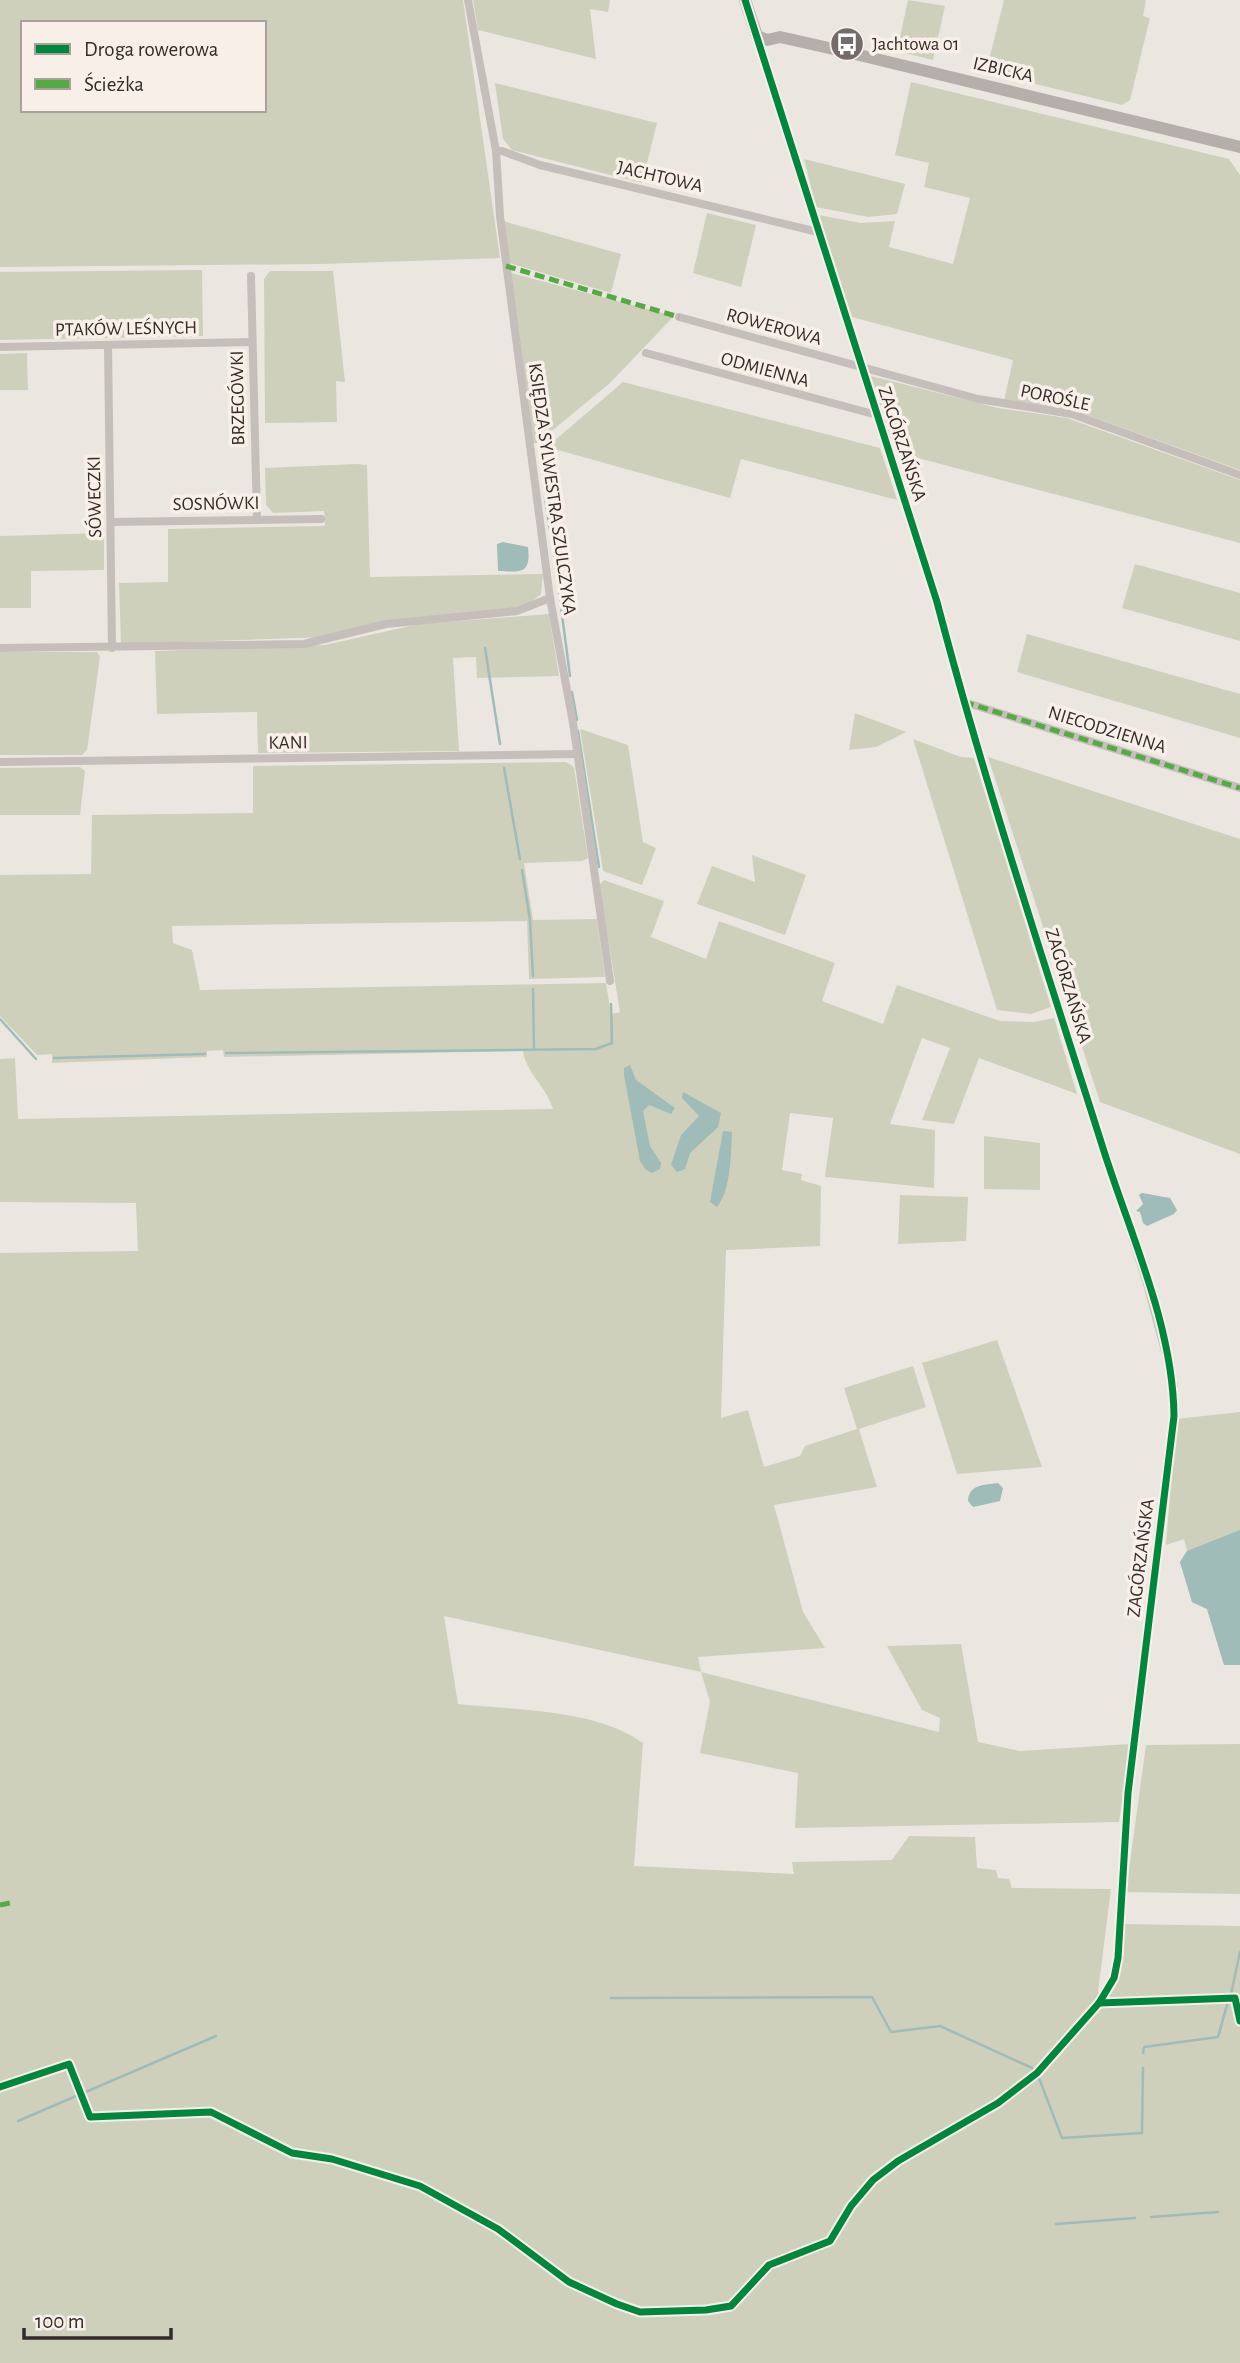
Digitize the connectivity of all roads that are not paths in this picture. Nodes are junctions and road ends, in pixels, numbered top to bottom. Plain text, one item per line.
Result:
1 (468, 0) edge
2 (745, 0) edge
3 (757, 36) junction
4 (1240, 147) edge
5 (496, 151) junction
6 (818, 232) junction
7 (251, 276) dead end
8 (679, 317) dead end
9 (253, 342) junction
10 (108, 345) junction
11 (0, 347) edge
12 (646, 354) dead end
13 (860, 366) junction
14 (877, 415) junction
15 (1240, 475) edge
16 (257, 519) junction
17 (321, 519) dead end
18 (111, 522) junction
19 (550, 598) junction
20 (0, 648) edge
21 (112, 648) junction
22 (964, 702) junction
23 (577, 754) junction
24 (0, 762) edge
25 (1240, 788) edge
26 (610, 981) dead end
27 (1099, 2003) dead end

1 - 5 street, KSIĘDZA SYLWESTRA SZULCZYKA
2 - 3 street, ZAGÓRZAŃSKA
3 - 4 street, IZBICKA
3 - 6 street, ZAGÓRZAŃSKA
5 - 6 street, JACHTOWA
5 - 19 street, KSIĘDZA SYLWESTRA SZULCZYKA
6 - 13 street, ZAGÓRZAŃSKA
7 - 9 street, BRZEGÓWKI
8 - 13 street, ROWEROWA
9 - 10 street, PTAKÓW LEŚNYCH
9 - 16 street, BRZEGÓWKI
10 - 11 street, PTAKÓW LEŚNYCH
10 - 18 street, SÓWECZKI
12 - 14 street, ODMIENNA
13 - 14 street, ZAGÓRZAŃSKA
13 - 15 street, POROŚLE
14 - 22 street, ZAGÓRZAŃSKA
16 - 17 street, SOSNÓWKI
16 - 18 street, SOSNÓWKI
18 - 21 street, SÓWECZKI
19 - 21 street
19 - 23 street, KSIĘDZA SYLWESTRA SZULCZYKA
20 - 21 street
22 - 25 street, NIECODZIENNA
22 - 27 street, ZAGÓRZAŃSKA
23 - 24 street, KANI
23 - 26 street, KSIĘDZA SYLWESTRA SZULCZYKA

